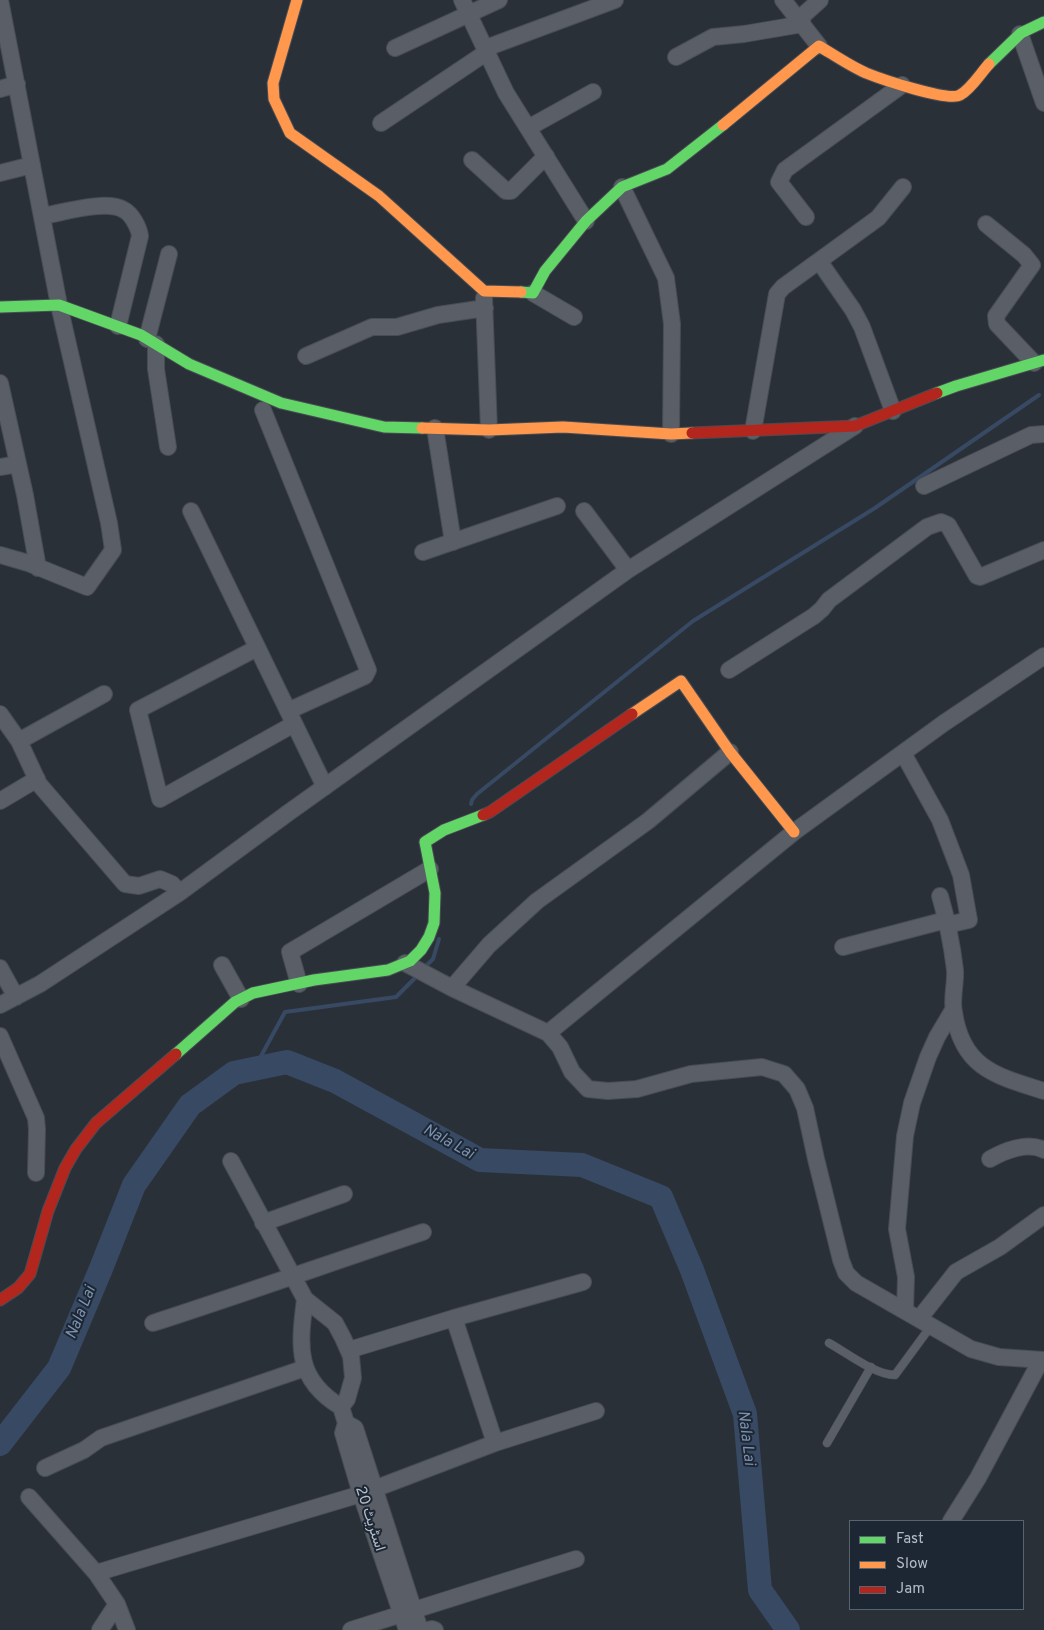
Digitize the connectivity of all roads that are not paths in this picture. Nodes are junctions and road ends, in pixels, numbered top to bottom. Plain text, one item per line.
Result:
1 (297, 0) edge
2 (499, 0) edge
3 (615, 0) edge
4 (784, 0) edge
5 (820, 0) edge
6 (465, 6) edge
7 (1, 10) edge
8 (801, 22) junction
9 (1044, 22) edge
10 (1020, 34) junction
11 (819, 46) junction
12 (395, 48) dead end
13 (487, 50) junction
14 (676, 58) dead end
15 (17, 84) junction
16 (902, 85) junction
17 (0, 89) edge
18 (593, 92) dead end
19 (1044, 103) edge
20 (381, 123) dead end
21 (528, 128) junction
22 (546, 156) junction
23 (472, 160) dead end
24 (32, 165) junction
25 (0, 173) edge
26 (622, 187) junction
27 (903, 187) dead end
28 (42, 216) junction
29 (806, 217) dead end
30 (586, 221) junction
31 (986, 224) dead end
32 (170, 254) dead end
33 (819, 261) junction
34 (484, 291) junction
35 (533, 293) junction
36 (59, 305) junction
37 (0, 307) edge
38 (485, 308) junction
39 (574, 318) dead end
40 (118, 326) junction
41 (151, 341) junction
42 (306, 356) dead end
43 (1039, 361) edge
44 (0, 383) edge
45 (263, 410) dead end
46 (893, 411) junction
47 (855, 426) junction
48 (435, 428) junction
49 (489, 430) junction
50 (753, 431) junction
51 (670, 434) junction
52 (1044, 434) edge
53 (168, 447) dead end
54 (18, 464) junction
55 (0, 467) edge
56 (924, 486) dead end
57 (556, 506) dead end
58 (584, 510) dead end
59 (191, 511) dead end
60 (453, 542) junction
61 (1044, 550) edge
62 (423, 552) dead end
63 (0, 555) edge
64 (38, 568) junction
65 (628, 570) junction
66 (257, 648) junction
67 (1044, 656) edge
68 (729, 670) dead end
69 (104, 694) dead end
70 (0, 714) edge
71 (291, 717) junction
72 (19, 741) junction
73 (730, 752) junction
74 (903, 753) junction
75 (37, 779) junction
76 (325, 787) junction
77 (0, 801) edge
78 (794, 832) junction
79 (430, 869) junction
80 (179, 893) junction
81 (940, 896) dead end
82 (946, 922) junction
83 (843, 947) dead end
84 (222, 965) dead end
85 (0, 968) edge
86 (418, 970) junction
87 (299, 984) junction
88 (452, 988) junction
89 (16, 997) junction
90 (241, 999) junction
91 (0, 1005) edge
92 (953, 1010) junction
93 (548, 1033) junction
94 (0, 1036) edge
95 (1044, 1090) edge
96 (1044, 1150) edge
97 (990, 1159) dead end
98 (230, 1161) dead end
99 (36, 1173) dead end
100 (344, 1194) dead end
101 (1044, 1215) edge
102 (263, 1223) junction
103 (423, 1232) dead end
104 (293, 1275) junction
105 (583, 1282) dead end
106 (305, 1299) junction
107 (0, 1300) edge
108 (454, 1318) junction
109 (918, 1318) junction
110 (153, 1323) dead end
111 (829, 1343) dead end
112 (349, 1350) junction
113 (1043, 1360) edge
114 (871, 1367) junction
115 (305, 1368) junction
116 (341, 1407) junction
117 (596, 1411) dead end
118 (495, 1443) junction
119 (827, 1443) dead end
120 (45, 1468) dead end
121 (367, 1491) junction
122 (29, 1497) dead end
123 (952, 1520) edge
124 (576, 1559) dead end
125 (96, 1573) junction
126 (117, 1604) junction
127 (407, 1618) edge
128 (100, 1630) edge
129 (127, 1630) edge
130 (351, 1630) edge
131 (420, 1630) edge
132 (428, 1630) edge
133 (435, 1630) edge

1 - 34 street
2 - 6 street
3 - 13 street
4 - 8 street
5 - 8 street
6 - 12 street
6 - 13 street
7 - 15 street
8 - 11 street
8 - 14 street
9 - 10 street
10 - 16 street
10 - 19 street
11 - 16 street
11 - 26 street
13 - 20 street
13 - 21 street
15 - 17 street
15 - 24 street
16 - 29 street
18 - 21 street
21 - 22 street
22 - 23 street
22 - 30 street
24 - 25 street
24 - 28 street
26 - 30 street
26 - 51 street
27 - 33 street
28 - 36 street
28 - 40 street
30 - 35 street
31 - 43 street
32 - 41 street
33 - 46 street
33 - 50 street
34 - 35 street
34 - 38 street
35 - 39 street
36 - 37 street
36 - 40 street
36 - 64 street
38 - 42 street
38 - 49 street
40 - 41 street
41 - 48 street
41 - 53 street
43 - 46 street
44 - 54 street
45 - 71 street
46 - 47 street
47 - 50 street
47 - 65 street
48 - 49 street
48 - 60 street
49 - 51 street
50 - 51 street
52 - 56 street
54 - 55 street
54 - 64 street
57 - 60 street
58 - 65 street
59 - 66 street
60 - 62 street
61 - 68 street
63 - 64 street
65 - 76 street
66 - 71 street
66 - 71 street
67 - 74 street
69 - 72 street
70 - 72 street
71 - 76 street
72 - 75 street
73 - 78 street
73 - 79 street
73 - 88 street
74 - 78 street
74 - 82 street
75 - 77 street
75 - 80 street
76 - 80 street
78 - 93 street
79 - 86 street
79 - 87 street
80 - 89 street
81 - 82 street
82 - 83 street
82 - 92 street
84 - 90 street
85 - 89 street
86 - 87 street
86 - 88 street
87 - 90 street
88 - 93 street
89 - 91 street
90 - 107 street
92 - 95 street
92 - 109 street
93 - 109 street
94 - 99 street
96 - 97 street
98 - 102 street
100 - 102 street
101 - 109 street
102 - 104 street
103 - 104 street
104 - 106 street
104 - 110 street
105 - 108 street
106 - 112 street
106 - 115 street
108 - 112 street
108 - 118 street
109 - 113 street
109 - 114 lane
111 - 114 lane
112 - 116 street
113 - 123 street
114 - 119 lane
115 - 116 street
115 - 120 street
116 - 121 street, اسٹریٹ 20
117 - 118 street
118 - 121 street
121 - 125 street
121 - 127 street, اسٹریٹ 20
122 - 125 street
124 - 127 street
125 - 126 street
126 - 128 street
126 - 129 street
127 - 130 street
127 - 131 street, اسٹریٹ 20
132 - 133 street

